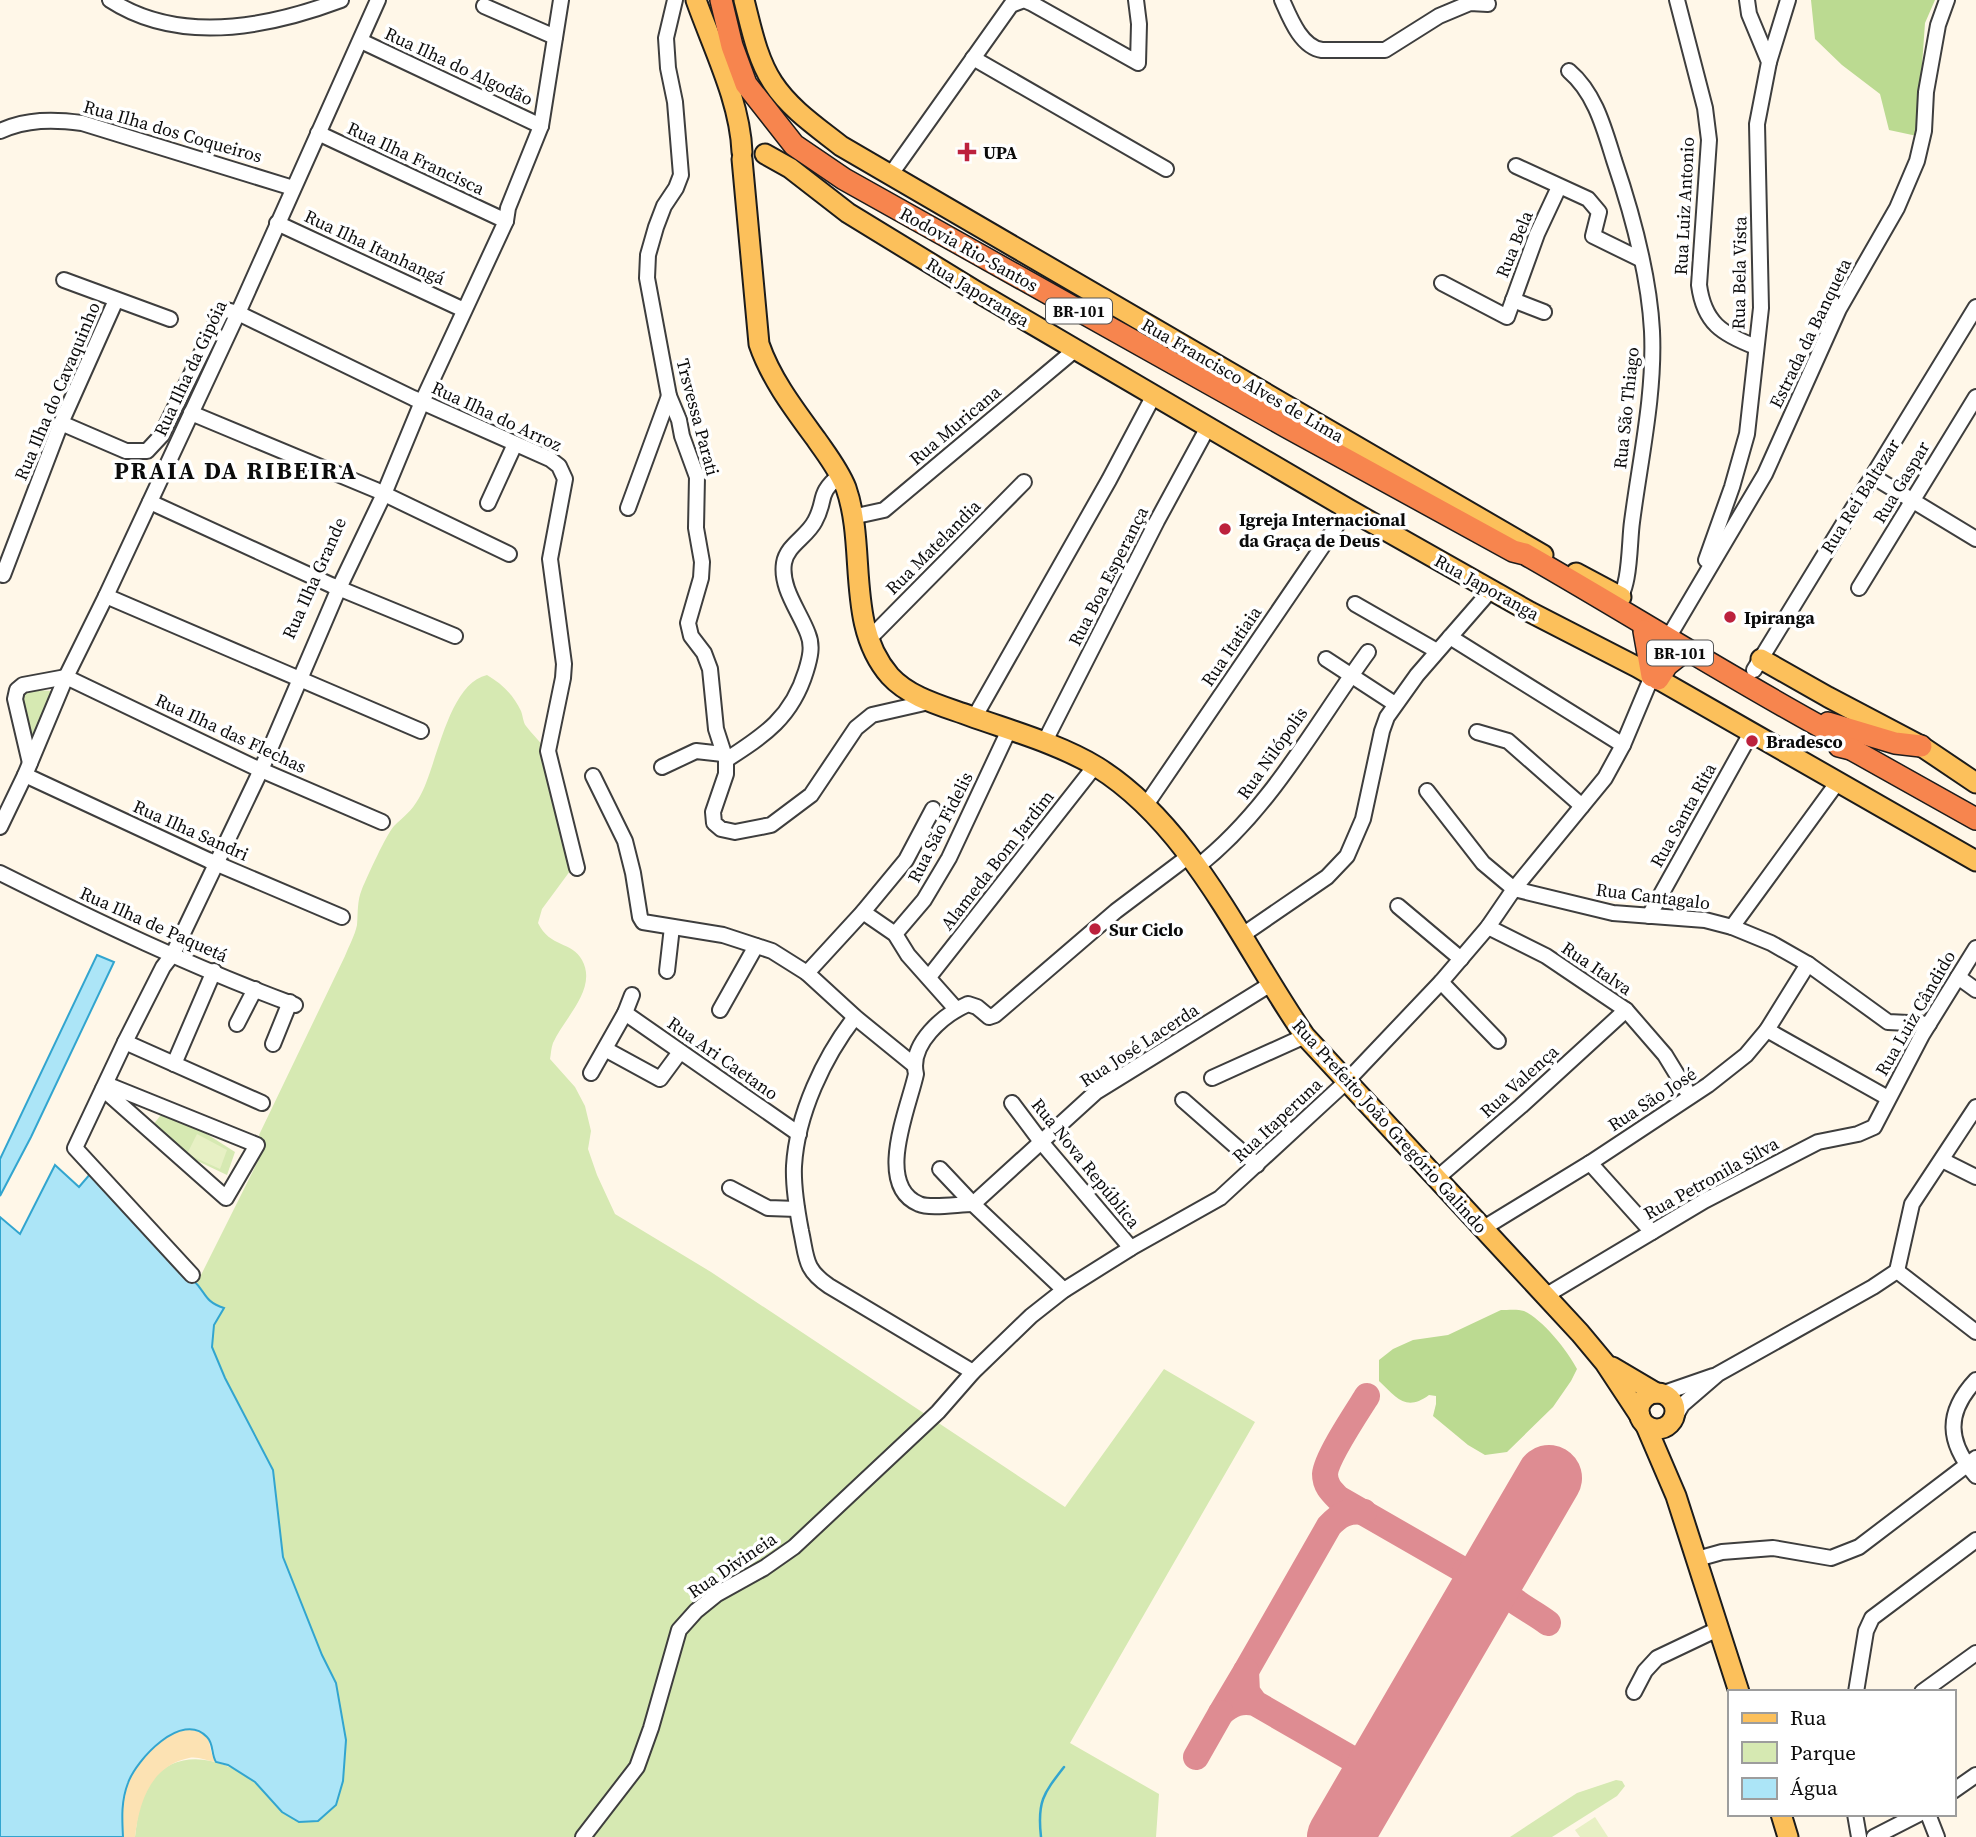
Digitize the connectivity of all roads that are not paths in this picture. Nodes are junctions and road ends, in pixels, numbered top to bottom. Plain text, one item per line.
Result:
1 (110, 0) edge
2 (341, 0) edge
3 (378, 0) edge
4 (561, 0) edge
5 (675, 0) edge
6 (696, 0) edge
7 (721, 0) edge
8 (744, 0) edge
9 (1136, 0) edge
10 (1282, 0) edge
11 (1677, 0) edge
12 (1747, 0) edge
13 (1788, 0) edge
14 (1947, 0) edge
15 (1488, 4) dead end
16 (484, 6) dead end
17 (555, 37) junction
18 (361, 41) junction
19 (973, 58) junction
20 (1769, 62) junction
21 (1569, 71) dead end
22 (541, 126) junction
23 (0, 131) edge
24 (318, 133) junction
25 (752, 161) junction
26 (1516, 166) dead end
27 (1166, 169) dead end
28 (891, 174) junction
29 (1559, 187) junction
30 (293, 188) junction
31 (504, 215) junction
32 (277, 223) junction
33 (1640, 260) junction
34 (64, 280) dead end
35 (1442, 283) dead end
36 (116, 300) junction
37 (1513, 300) junction
38 (1976, 307) edge
39 (460, 308) junction
40 (1544, 312) dead end
41 (238, 313) junction
42 (170, 319) dead end
43 (1756, 347) junction
44 (1076, 349) junction
45 (1154, 395) junction
46 (669, 396) junction
47 (1976, 397) edge
48 (418, 400) junction
49 (191, 413) junction
50 (61, 423) junction
51 (1208, 427) junction
52 (515, 443) junction
53 (840, 475) junction
54 (1872, 476) junction
55 (1024, 482) dead end
56 (380, 492) junction
57 (1912, 500) junction
58 (150, 502) junction
59 (488, 503) dead end
60 (628, 508) dead end
61 (1348, 509) junction
62 (852, 517) junction
63 (1976, 539) edge
64 (1513, 551) junction
65 (509, 554) dead end
66 (4, 575) dead end
67 (335, 586) junction
68 (1698, 586) junction
69 (1859, 588) dead end
70 (1492, 590) junction
71 (106, 596) junction
72 (1618, 601) junction
73 (1355, 604) dead end
74 (1646, 628) junction
75 (455, 636) dead end
76 (1450, 637) junction
77 (869, 639) junction
78 (1674, 640) junction
79 (1437, 651) junction
80 (1368, 652) dead end
81 (1326, 659) dead end
82 (1649, 670) junction
83 (1752, 673) junction
84 (1351, 675) junction
85 (297, 676) junction
86 (66, 677) junction
87 (929, 702) junction
88 (1395, 704) junction
89 (1793, 712) junction
90 (974, 718) junction
91 (1009, 730) junction
92 (421, 731) dead end
93 (1477, 732) dead end
94 (1751, 733) junction
95 (1044, 743) junction
96 (1623, 745) junction
97 (1921, 746) junction
98 (1851, 749) junction
99 (724, 757) junction
100 (1095, 766) junction
101 (662, 767) dead end
102 (258, 768) junction
103 (27, 769) junction
104 (593, 776) dead end
105 (1838, 783) junction
106 (1976, 783) edge
107 (1427, 791) dead end
108 (1146, 805) junction
109 (1582, 806) junction
110 (933, 809) dead end
111 (1976, 819) edge
112 (382, 822) dead end
113 (0, 827) edge
114 (212, 861) junction
115 (1976, 861) edge
116 (1193, 862) junction
117 (576, 868) dead end
118 (0, 873) edge
119 (1514, 889) junction
120 (1398, 906) dead end
121 (863, 912) junction
122 (342, 916) dead end
123 (1649, 916) junction
124 (673, 927) junction
125 (1732, 927) junction
126 (1488, 928) junction
127 (895, 934) junction
128 (1241, 936) junction
129 (756, 946) junction
130 (1976, 948) edge
131 (169, 952) junction
132 (1461, 959) junction
133 (1808, 964) junction
134 (214, 971) junction
135 (667, 971) dead end
136 (807, 973) junction
137 (929, 977) junction
138 (1958, 977) junction
139 (1441, 982) junction
140 (1271, 984) junction
141 (255, 989) junction
142 (1976, 990) edge
143 (632, 995) dead end
144 (956, 1009) junction
145 (720, 1010) dead end
146 (1626, 1010) junction
147 (625, 1013) junction
148 (855, 1017) junction
149 (237, 1024) dead end
150 (1930, 1024) junction
151 (1768, 1030) junction
152 (1305, 1036) junction
153 (1498, 1041) dead end
154 (125, 1042) junction
155 (273, 1044) dead end
156 (605, 1049) junction
157 (680, 1052) junction
158 (174, 1064) junction
159 (914, 1065) junction
160 (592, 1073) dead end
161 (1212, 1078) dead end
162 (1347, 1081) junction
163 (104, 1086) junction
164 (1690, 1096) junction
165 (1888, 1098) junction
166 (1183, 1100) dead end
167 (262, 1103) dead end
168 (1012, 1103) dead end
169 (1976, 1107) edge
170 (799, 1134) junction
171 (1042, 1143) junction
172 (1942, 1160) junction
173 (1590, 1163) junction
174 (1257, 1165) junction
175 (940, 1169) dead end
176 (1976, 1177) edge
177 (1436, 1179) junction
178 (730, 1188) dead end
179 (973, 1204) junction
180 (797, 1209) junction
181 (1482, 1229) junction
182 (1652, 1232) junction
183 (1131, 1248) junction
184 (1896, 1271) junction
185 (192, 1275) dead end
186 (1064, 1290) junction
187 (1545, 1296) junction
188 (1976, 1332) edge
189 (1605, 1363) junction
190 (973, 1371) junction
191 (1718, 1374) junction
192 (1976, 1380) edge
193 (1659, 1393) junction
194 (1643, 1421) junction
195 (1672, 1422) junction
196 (1973, 1466) edge
197 (1672, 1486) junction
198 (1976, 1541) edge
199 (1697, 1559) junction
200 (1718, 1629) junction
201 (1976, 1653) edge
202 (1738, 1690) edge
203 (1856, 1690) edge
204 (1925, 1690) edge
205 (1634, 1692) dead end
206 (1976, 1775) edge
207 (1955, 1790) edge
208 (1780, 1816) edge
209 (1855, 1816) edge
210 (1915, 1816) edge
211 (1929, 1816) edge
212 (1785, 1836) edge
213 (583, 1837) edge
214 (1859, 1837) edge
215 (1874, 1837) edge
216 (1937, 1837) edge

1 - 2 street
3 - 18 street, Rua Ilha da Gipóia
4 - 17 street, Rua Ilha Grande
5 - 46 street, Trsvessa Parati
6 - 25 main road
7 - 64 highway, Rodovia Rio-Santos / BR-101
8 - 28 main road, Rua Francisco Alves de Lima
9 - 19 street
10 - 15 street
11 - 43 street, Rua Luiz Antonio
12 - 20 street
13 - 20 street, Rua Bela Vista
14 - 68 street, Estrada da Banqueta
16 - 17 street
17 - 22 street, Rua Ilha Grande
18 - 22 street, Rua Ilha do Algodão
18 - 24 street, Rua Ilha da Gipóia
19 - 27 street
19 - 28 street
20 - 43 street, Rua Bela Vista
21 - 33 street, Rua São Thiago
22 - 31 street, Rua Ilha Grande
23 - 30 street, Rua Ilha dos Coqueiros
24 - 30 street, Rua Ilha da Gipóia
24 - 31 street, Rua Ilha Francisca
25 - 44 main road, Rua Japoranga
25 - 53 main road, Rua Prefeito João Gregório Galindo
26 - 29 street
28 - 72 main road, Rua Francisco Alves de Lima
29 - 33 street
29 - 37 street, Rua Bela
30 - 32 street, Rua Ilha da Gipóia
31 - 39 street, Rua Ilha Grande
32 - 39 street, Rua Ilha Itanhangá
32 - 41 street, Rua Ilha da Gipóia
33 - 72 street, Rua São Thiago
34 - 36 street
35 - 37 street, Rua Bela
36 - 42 street
36 - 50 street, Rua Ilha do Cavaquinho
37 - 40 street
38 - 54 street, Rua Rei Baltazar
39 - 48 street, Rua Ilha Grande
41 - 48 street, Rua Ilha do Arroz
41 - 49 street, Rua Ilha da Gipóia
41 - 50 street
43 - 68 street, Rua Bela Vista
44 - 45 main road, Rua Japoranga
44 - 62 street, Rua Muricana
45 - 51 main road, Rua Japoranga
45 - 90 street
46 - 60 street
46 - 99 street, Trsvessa Parati
47 - 57 street, Rua Gaspar
48 - 52 street, Rua Ilha do Arroz
48 - 56 street, Rua Ilha Grande
49 - 56 street
49 - 58 street, Rua Ilha da Gipóia
50 - 66 street, Rua Ilha do Cavaquinho
51 - 61 main road, Rua Japoranga
51 - 95 street, Rua Boa Esperança
52 - 59 street
52 - 117 street, Rua Ilha do Arroz
53 - 62 main road, Rua Prefeito João Gregório Galindo
53 - 99 street
54 - 57 street
54 - 83 street, Rua Rei Baltazar
55 - 77 street, Rua Matelandia
56 - 65 street
56 - 67 street, Rua Ilha Grande
57 - 63 street
57 - 69 street, Rua Gaspar
58 - 67 street
58 - 71 street, Rua Ilha da Gipóia
61 - 70 main road, Rua Japoranga
61 - 108 street, Rua Itatiaia
62 - 77 main road, Rua Prefeito João Gregório Galindo
64 - 72 highway, Rodovia Rio-Santos / BR-101
64 - 74 highway, Rodovia Rio-Santos / BR-101
67 - 75 street
67 - 85 street, Rua Ilha Grande
68 - 78 street, Estrada da Banqueta
70 - 76 street
70 - 82 main road, Rua Japoranga
71 - 85 street
71 - 86 street, Rua Ilha da Gipóia
72 - 74 highway, Rodovia Rio-Santos
73 - 79 street
74 - 78 highway, Rodovia Rio-Santos / BR-101
74 - 82 highway
76 - 79 street
76 - 96 street
77 - 87 main road, Rua Prefeito João Gregório Galindo
78 - 82 highway
78 - 83 highway, Rodovia Rio-Santos / BR-101
78 - 98 highway, Rodovia Rio-Santos / BR-101
79 - 88 street
80 - 84 street, Rua Nilópolis
81 - 84 street
82 - 94 main road, Rua Japoranga
82 - 96 street, Rua Itaperuna
83 - 89 highway, Rodovia Rio-Santos / BR-101
83 - 97 main road
84 - 88 street
84 - 116 street, Rua Nilópolis
85 - 92 street
85 - 102 street, Rua Ilha Grande
86 - 102 street, Rua Ilha das Flechas
86 - 103 street, Rua Ilha da Gipóia
86 - 103 street
87 - 90 main road, Rua Prefeito João Gregório Galindo
87 - 99 street, Trsvessa Parati
88 - 128 street
89 - 97 highway
89 - 98 highway, Rodovia Rio-Santos / BR-101
90 - 91 main road, Rua Prefeito João Gregório Galindo
91 - 95 main road, Rua Prefeito João Gregório Galindo
91 - 127 street, Rua São Fidelis
93 - 109 street
94 - 105 main road, Rua Japoranga
94 - 123 street, Rua Santa Rita
95 - 100 main road, Rua Prefeito João Gregório Galindo
96 - 109 street, Rua Itaperuna
97 - 106 main road
98 - 111 highway, Rodovia Rio-Santos / BR-101
99 - 101 street
100 - 108 main road, Rua Prefeito João Gregório Galindo
100 - 137 street, Alameda Bom Jardim
102 - 112 street, Rua Ilha das Flechas
102 - 114 street, Rua Ilha Grande
103 - 113 street, Rua Ilha da Gipóia
103 - 114 street, Rua Ilha Sandri
104 - 124 street
105 - 115 main road, Rua Japoranga
105 - 125 street
107 - 119 street
108 - 116 main road, Rua Prefeito João Gregório Galindo
109 - 119 street, Rua Itaperuna
110 - 121 street
114 - 122 street, Rua Ilha Sandri
114 - 131 street, Rua Ilha Grande
116 - 128 main road, Rua Prefeito João Gregório Galindo
116 - 144 street, Rua Nilópolis
118 - 131 street, Rua Ilha de Paquetá
119 - 123 street, Rua Cantagalo
119 - 126 street, Rua Itaperuna
120 - 132 street
121 - 127 street
121 - 136 street
123 - 125 street, Rua Cantagalo
124 - 129 street
124 - 135 street
125 - 133 street, Rua Cantagalo
126 - 132 street, Rua Itaperuna
126 - 146 street, Rua Italva
127 - 137 street
128 - 140 main road, Rua Prefeito João Gregório Galindo
129 - 136 street
129 - 145 street
130 - 138 street, Rua Luiz Cândido
131 - 134 street, Rua Ilha de Paquetá
131 - 154 street, Rua Ilha Grande
132 - 139 street, Rua Itaperuna
133 - 150 street, Rua Cantagalo
133 - 151 street, Rua São José
134 - 141 street, Rua Ilha de Paquetá
134 - 158 street
136 - 148 street
137 - 144 street
138 - 142 street
138 - 150 street, Rua Luiz Cândido
139 - 153 street
139 - 162 street, Rua Itaperuna
140 - 152 main road, Rua Prefeito João Gregório Galindo
140 - 171 street, Rua José Lacerda
141 - 149 street
141 - 155 street, Rua Ilha de Paquetá
143 - 147 street
144 - 159 street
146 - 164 street, Rua Italva
146 - 177 street, Rua Valença
147 - 156 street
147 - 157 street, Rua Ari Caetano
148 - 159 street
148 - 170 street
150 - 165 street, Rua Luiz Cândido
151 - 164 street, Rua São José
151 - 165 street
152 - 161 street
152 - 162 main road, Rua Prefeito João Gregório Galindo
154 - 158 street
154 - 163 street, Rua Ilha Grande
156 - 157 street
156 - 160 street
157 - 170 street, Rua Ari Caetano
158 - 167 street
159 - 179 street
162 - 174 street, Rua Itaperuna
162 - 177 main road, Rua Prefeito João Gregório Galindo
163 - 163 street
163 - 185 street, Rua Ilha Grande
164 - 173 street, Rua São José
165 - 182 street, Rua Petronila Silva
166 - 174 street
168 - 171 street, Rua Nova República
169 - 172 street
170 - 180 street
171 - 179 street, Rua José Lacerda
171 - 183 street, Rua Nova República
172 - 176 street
172 - 184 street
173 - 181 street, Rua São José
173 - 182 street
174 - 183 street, Rua Itaperuna
175 - 179 street
177 - 181 main road, Rua Prefeito João Gregório Galindo
178 - 180 street
179 - 186 street
180 - 190 street
181 - 187 main road, Rua Prefeito João Gregório Galindo
182 - 187 street, Rua Petronila Silva
183 - 186 street, Rua Itaperuna
184 - 188 street
184 - 191 street
186 - 190 street, Rua Itaperuna
187 - 189 main road, Rua Prefeito João Gregório Galindo
189 - 193 main road, Rua Prefeito João Gregório Galindo
189 - 194 main road, Rua Prefeito João Gregório Galindo
190 - 213 street, Rua Divineia
191 - 193 street
191 - 195 street
192 - 196 street
193 - 194 main road
193 - 195 main road, Rua Prefeito João Gregório Galindo
194 - 195 main road
194 - 197 main road, Rua Prefeito João Gregório Galindo
195 - 197 main road, Rua Prefeito João Gregório Galindo
196 - 199 street
197 - 199 main road, Rua Prefeito João Gregório Galindo
198 - 203 street
199 - 200 main road, Rua Prefeito João Gregório Galindo
200 - 202 main road, Rua Prefeito João Gregório Galindo
200 - 205 street
201 - 204 street
206 - 207 street
208 - 212 main road
209 - 214 street
210 - 215 street
211 - 216 street

